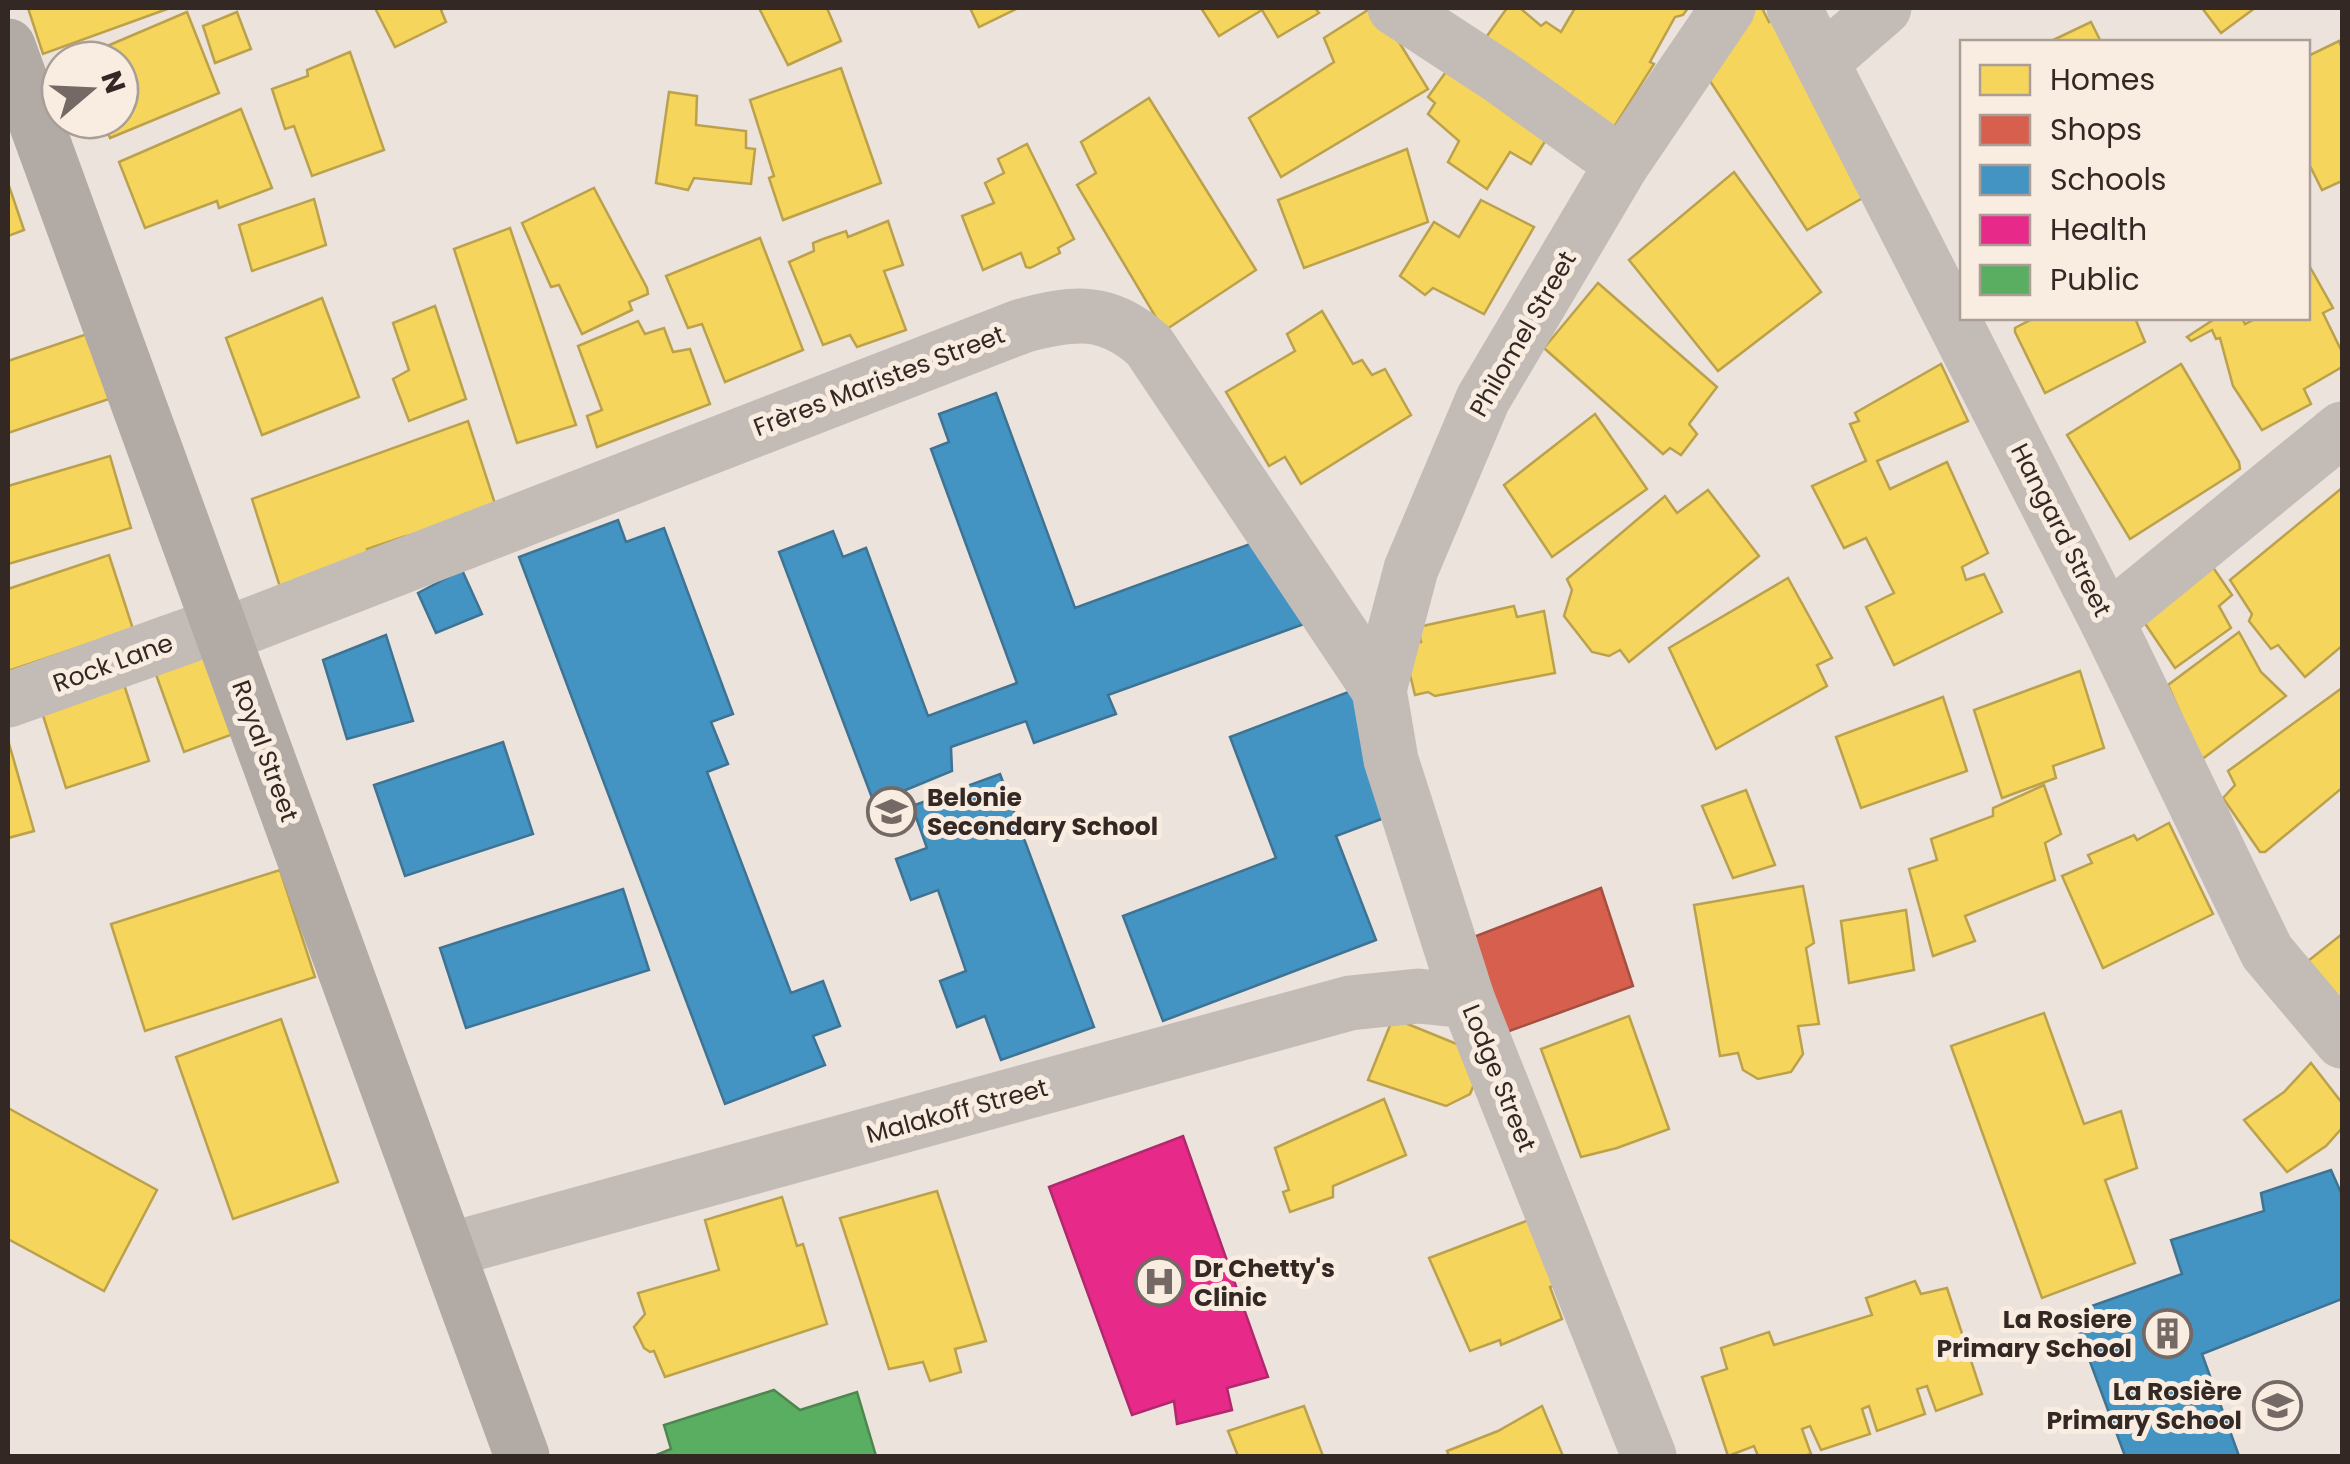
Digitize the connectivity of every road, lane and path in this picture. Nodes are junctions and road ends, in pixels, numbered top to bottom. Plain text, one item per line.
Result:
1 (1395, 8) edge
2 (1728, 8) edge
3 (1794, 8) edge
4 (1884, 8) edge
5 (8, 46) edge
6 (1822, 62) junction
7 (1622, 164) junction
8 (2342, 429) edge
9 (2108, 621) junction
10 (220, 630) junction
11 (1378, 690) junction
12 (8, 700) edge
13 (1468, 1001) junction
14 (2342, 1041) edge
15 (449, 1250) junction
16 (522, 1456) edge
17 (1649, 1456) edge

1 - 7 street
2 - 7 street, Philomel Street
3 - 6 street, Hangard Street
4 - 6 street
5 - 10 main road, Royal Street
6 - 9 street, Hangard Street
7 - 11 street, Philomel Street
8 - 9 street
9 - 14 street, Hangard Street
10 - 11 street, Frères Maristes Street
10 - 12 street, Rock Lane
10 - 15 main road, Royal Street
11 - 13 street, Lodge Street
13 - 15 street, Malakoff Street
13 - 17 street, Lodge Street
15 - 16 main road, Royal Street

